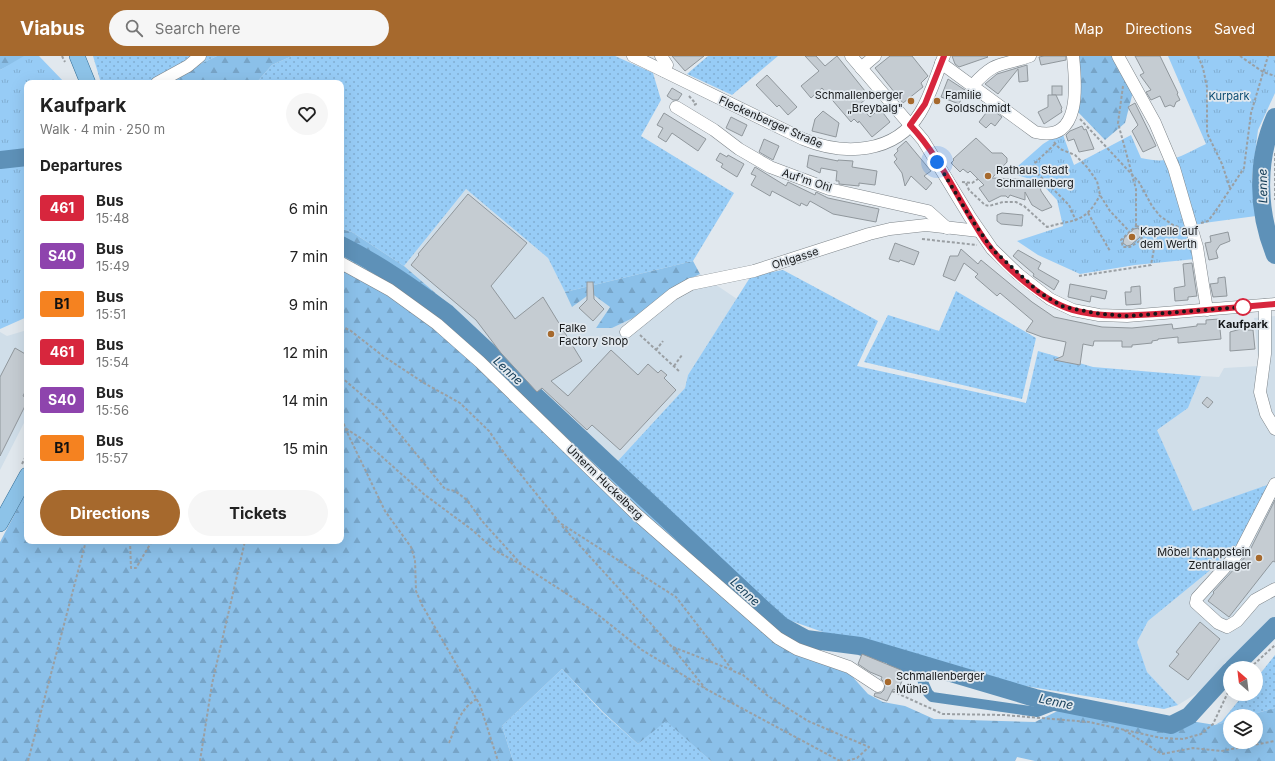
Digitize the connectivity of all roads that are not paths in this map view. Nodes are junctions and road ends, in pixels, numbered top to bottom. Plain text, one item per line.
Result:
1 (77, 56) edge
2 (200, 56) edge
3 (634, 56) edge
4 (661, 56) edge
5 (851, 56) edge
6 (875, 56) edge
7 (1030, 56) edge
8 (1073, 56) edge
9 (1118, 56) edge
10 (942, 59) edge
11 (860, 68) junction
12 (664, 71) junction
13 (87, 80) edge
14 (162, 80) edge
15 (973, 85) junction
16 (676, 107) dead end
17 (910, 125) junction
18 (947, 228) junction
19 (979, 231) junction
20 (344, 265) edge
21 (1270, 304) edge
22 (1207, 310) junction
23 (1270, 325) edge
24 (629, 330) road end
25 (1275, 429) edge
26 (24, 480) edge
27 (1275, 484) edge
28 (0, 524) edge
29 (1275, 589) edge
30 (878, 686) dead end

1 - 13 main road
2 - 14 street
3 - 12 street, Fleckenberger Straße
4 - 12 street
5 - 11 street
6 - 11 street
7 - 15 street
8 - 15 street
9 - 22 street
10 - 15 street
10 - 17 street, Fleckenberger Straße
11 - 17 street
12 - 17 street, Fleckenberger Straße
16 - 18 street, Auf'm Ohl
17 - 19 street
18 - 19 street, Ohlgasse
18 - 24 street, Ohlgasse
19 - 22 street
20 - 30 street, Unterm Huckelberg
21 - 22 street
21 - 23 street
23 - 25 street
26 - 28 main road
27 - 29 street

